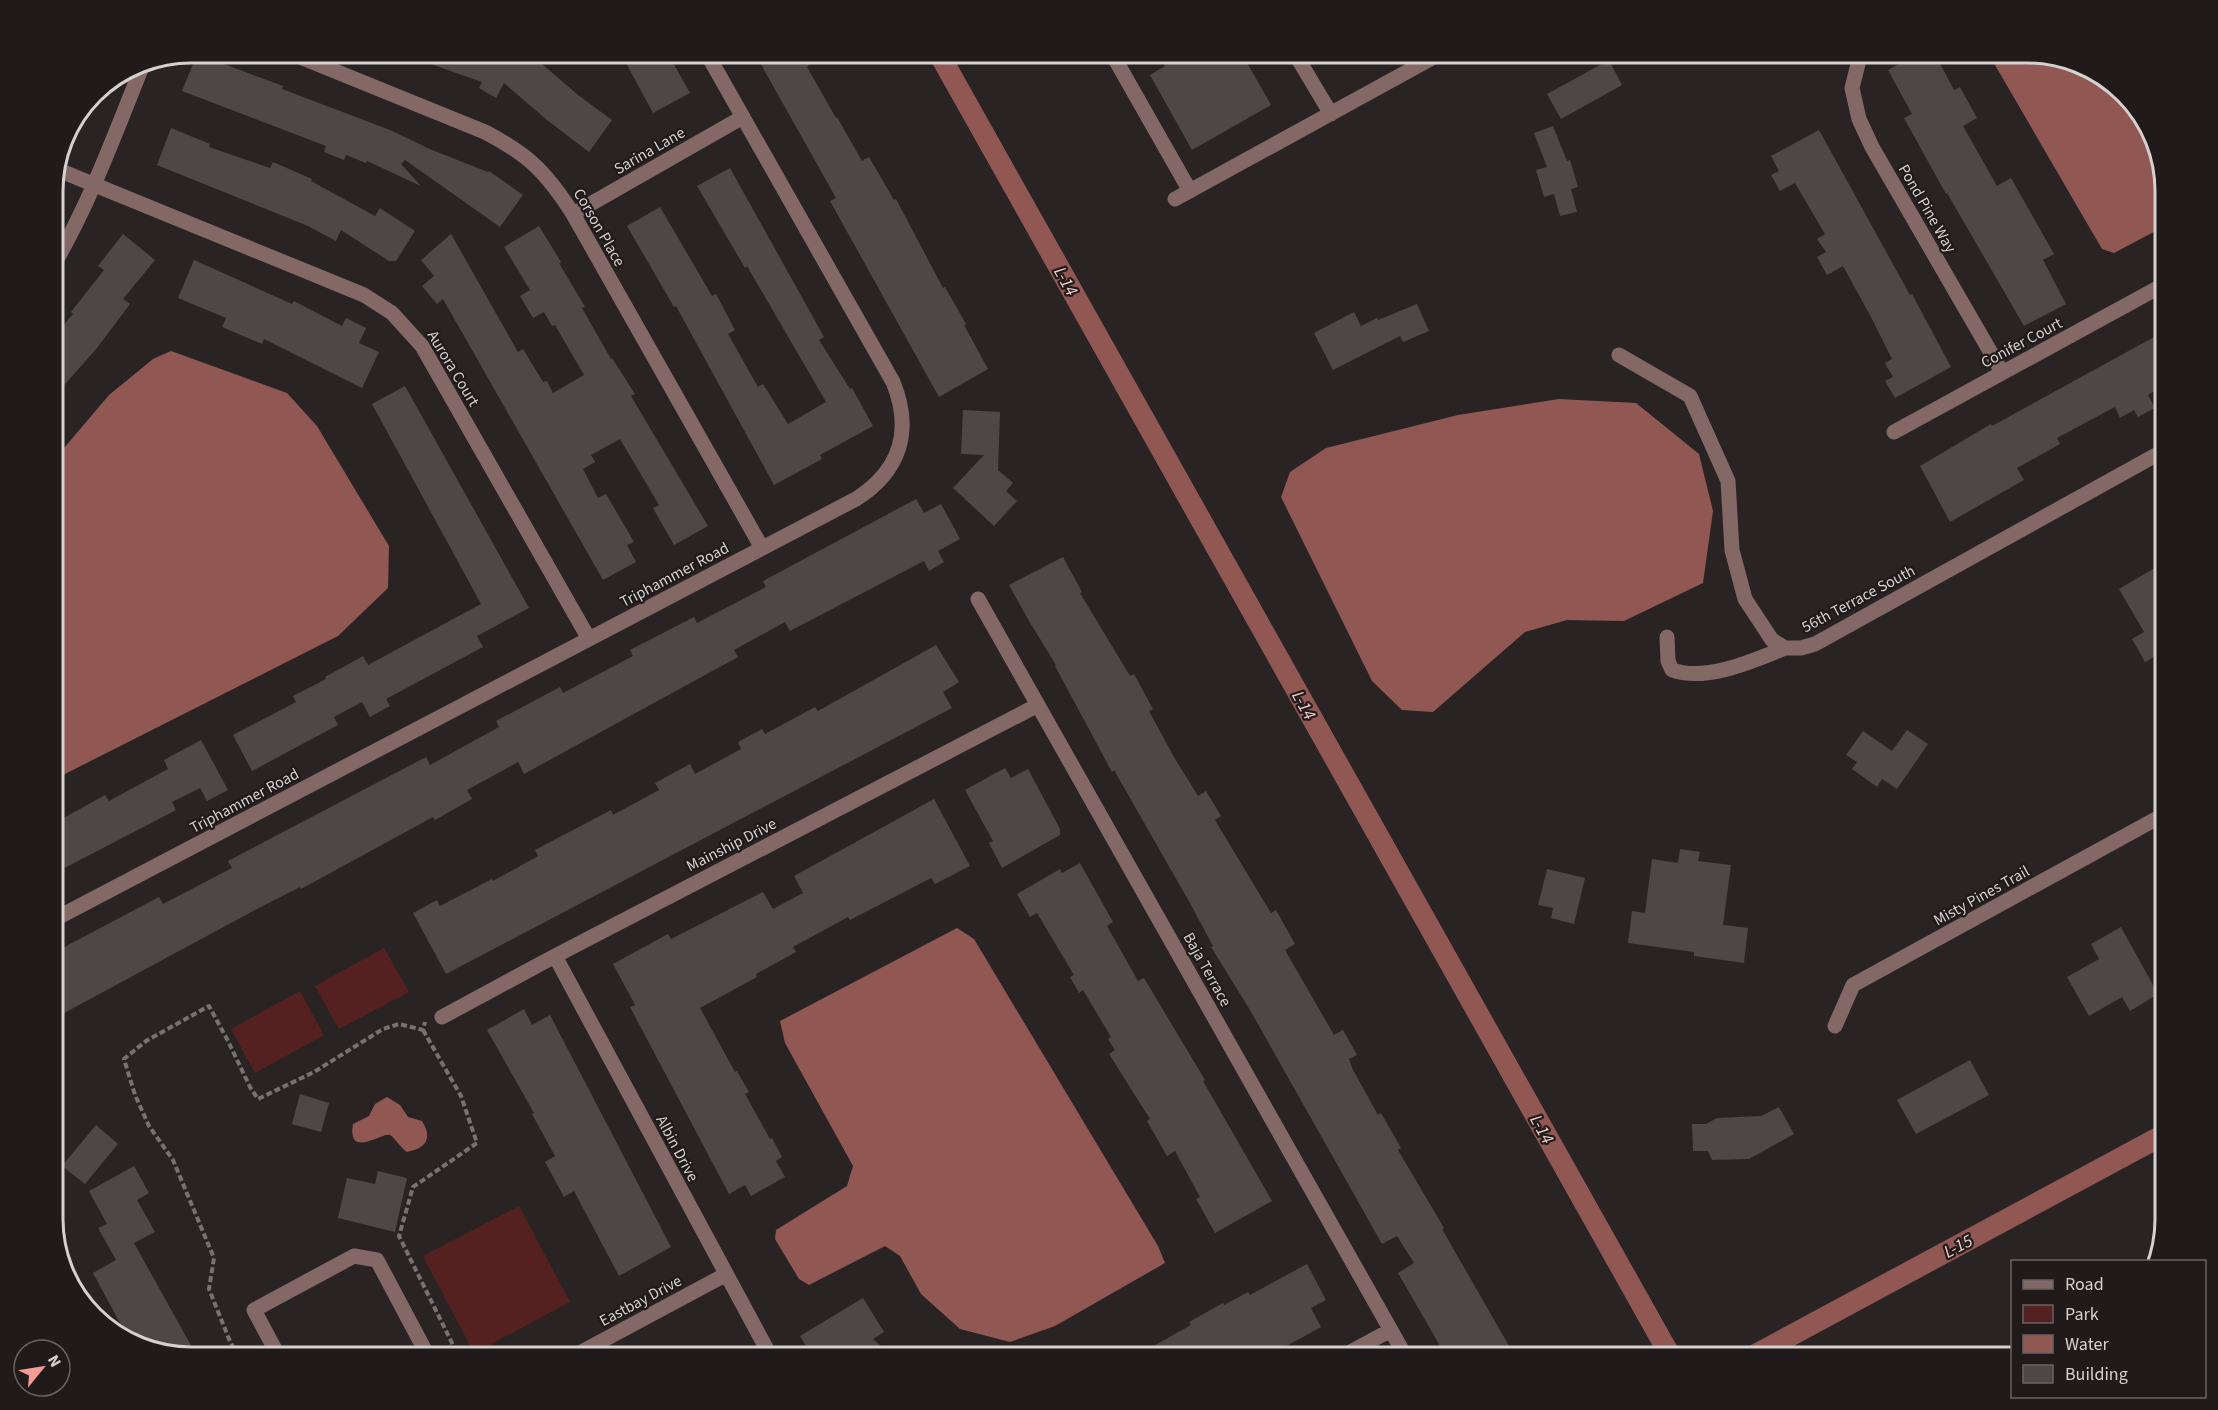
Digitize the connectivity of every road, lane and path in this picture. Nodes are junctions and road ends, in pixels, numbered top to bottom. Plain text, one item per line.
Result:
1 (315, 63) edge
2 (712, 63) edge
3 (1117, 63) edge
4 (1301, 63) edge
5 (1423, 63) edge
6 (1858, 63) edge
7 (139, 74) edge
8 (1331, 114) junction
9 (742, 117) junction
10 (64, 173) edge
11 (94, 185) junction
12 (1190, 191) junction
13 (1175, 199) dead end
14 (573, 213) junction
15 (63, 249) edge
16 (2155, 290) edge
17 (1619, 355) dead end
18 (2002, 372) junction
19 (1894, 432) dead end
20 (2155, 456) edge
21 (762, 548) junction
22 (978, 599) dead end
23 (1666, 638) dead end
24 (589, 639) junction
25 (1785, 648) junction
26 (1038, 705) junction
27 (2155, 820) edge
28 (63, 915) edge
29 (555, 956) junction
30 (442, 1017) dead end
31 (425, 1020) dead end
32 (1835, 1026) dead end
33 (423, 1030) junction
34 (725, 1275) junction
35 (1391, 1330) junction
36 (233, 1347) edge
37 (273, 1347) edge
38 (423, 1347) edge
39 (454, 1347) edge
40 (592, 1347) edge
41 (765, 1347) edge
42 (1361, 1347) edge
43 (1400, 1347) edge

1 - 14 street, Corson Place
2 - 9 street, Triphammer Road
3 - 12 street
4 - 8 street
5 - 8 street
6 - 18 street, Pond Pine Way
7 - 11 street
8 - 12 street
9 - 14 street, Sarina Lane
9 - 21 street, Triphammer Road
10 - 11 street, Aurora Court
11 - 15 street
11 - 24 street, Aurora Court
12 - 13 street
14 - 21 street, Corson Place
16 - 18 street, Conifer Court
17 - 25 street
18 - 19 street, Conifer Court
20 - 25 street, 56th Terrace South
21 - 24 street, Triphammer Road
22 - 26 street, Baja Terrace
23 - 25 street, 56th Terrace South
24 - 28 street, Triphammer Road
26 - 29 street, Mainship Drive
26 - 35 street, Baja Terrace
27 - 32 street, Misty Pines Trail
29 - 30 street, Mainship Drive
29 - 34 street, Albin Drive
31 - 33 path
33 - 36 path
33 - 39 path
34 - 40 street, Eastbay Drive
34 - 41 street, Albin Drive
35 - 42 street
35 - 43 street, Baja Terrace
37 - 38 street

